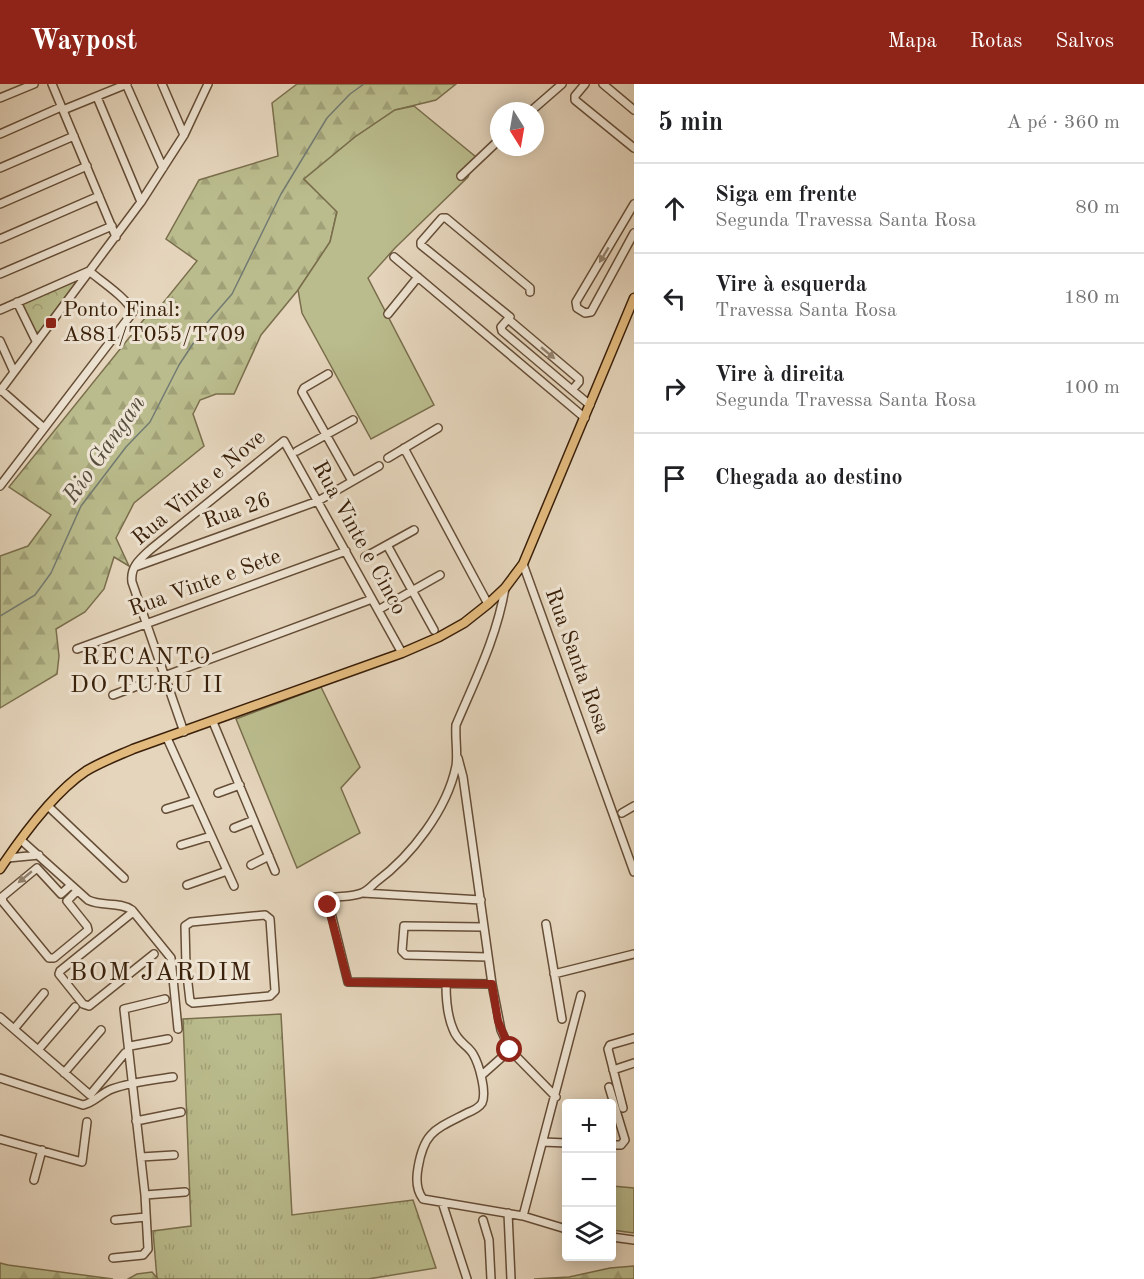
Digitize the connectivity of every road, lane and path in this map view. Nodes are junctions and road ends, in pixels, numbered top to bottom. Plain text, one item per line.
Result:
1 (33, 84) edge
2 (52, 84) edge
3 (127, 84) edge
4 (162, 84) edge
5 (208, 84) edge
6 (562, 84) edge
7 (585, 84) edge
8 (603, 84) edge
9 (97, 97) junction
10 (0, 98) edge
11 (541, 102) edge
12 (62, 109) junction
13 (634, 110) edge
14 (0, 134) edge
15 (184, 135) junction
16 (74, 136) junction
17 (634, 148) edge
18 (490, 149) edge
19 (87, 166) junction
20 (0, 168) edge
21 (163, 168) junction
22 (461, 176) dead end
23 (99, 196) junction
24 (141, 202) junction
25 (0, 204) edge
26 (634, 204) edge
27 (112, 226) junction
28 (634, 233) edge
29 (116, 237) junction
30 (0, 239) edge
31 (394, 257) dead end
32 (89, 271) junction
33 (0, 274) edge
34 (418, 277) junction
35 (530, 292) dead end
36 (634, 298) edge
37 (17, 302) junction
38 (0, 309) edge
39 (388, 314) dead end
40 (510, 317) dead end
41 (0, 341) edge
42 (36, 342) junction
43 (14, 372) junction
44 (328, 374) dead end
45 (572, 390) junction
46 (0, 391) edge
47 (590, 405) junction
48 (585, 418) junction
49 (353, 420) dead end
50 (44, 428) junction
51 (438, 428) dead end
52 (326, 435) junction
53 (284, 441) joint
54 (404, 448) junction
55 (297, 451) dead end
56 (388, 458) dead end
57 (379, 466) dead end
58 (352, 482) junction
59 (0, 486) edge
60 (318, 501) junction
61 (414, 530) dead end
62 (387, 545) junction
63 (346, 551) junction
64 (365, 557) dead end
65 (523, 564) junction
66 (134, 567) junction
67 (440, 575) dead end
68 (505, 588) junction
69 (412, 591) junction
70 (372, 599) junction
71 (488, 604) junction
72 (378, 610) junction
73 (147, 623) junction
74 (434, 630) dead end
75 (77, 649) dead end
76 (402, 652) junction
77 (166, 676) junction
78 (113, 695) dead end
79 (213, 722) junction
80 (184, 732) junction
81 (166, 738) junction
82 (458, 756) junction
83 (240, 785) junction
84 (218, 793) dead end
85 (195, 800) junction
86 (634, 806) edge
87 (49, 807) junction
88 (166, 809) dead end
89 (622, 813) dead end
90 (254, 820) junction
91 (234, 828) dead end
92 (211, 836) junction
93 (21, 840) junction
94 (181, 845) dead end
95 (39, 855) junction
96 (269, 856) junction
97 (8, 858) junction
98 (251, 865) dead end
99 (0, 869) edge
100 (227, 871) junction
101 (275, 871) dead end
102 (634, 872) edge
103 (124, 878) dead end
104 (71, 885) junction
105 (187, 885) dead end
106 (234, 886) dead end
107 (77, 891) junction
108 (363, 893) junction
109 (61, 894) junction
110 (481, 900) junction
111 (67, 901) junction
112 (133, 912) junction
113 (546, 924) dead end
114 (484, 927) junction
115 (154, 954) dead end
116 (634, 954) edge
117 (488, 957) junction
118 (186, 966) junction
119 (173, 967) junction
120 (554, 974) junction
121 (446, 984) junction
122 (492, 984) junction
123 (44, 993) dead end
124 (581, 995) dead end
125 (165, 999) dead end
126 (75, 1007) dead end
127 (0, 1017) edge
128 (562, 1019) dead end
129 (14, 1029) junction
130 (178, 1029) dead end
131 (101, 1030) dead end
132 (634, 1038) edge
133 (168, 1039) dead end
134 (130, 1046) junction
135 (38, 1050) junction
136 (510, 1050) junction
137 (125, 1053) dead end
138 (634, 1063) edge
139 (612, 1070) junction
140 (64, 1073) junction
141 (482, 1075) junction
142 (173, 1077) dead end
143 (0, 1078) edge
144 (134, 1083) junction
145 (609, 1087) dead end
146 (556, 1097) junction
147 (612, 1099) edge
148 (623, 1108) dead end
149 (616, 1111) edge
150 (181, 1112) dead end
151 (136, 1121) junction
152 (87, 1122) dead end
153 (0, 1139) edge
154 (543, 1142) junction
155 (562, 1143) edge
156 (616, 1145) edge
157 (42, 1150) junction
158 (174, 1155) dead end
159 (141, 1157) junction
160 (34, 1180) dead end
161 (185, 1192) dead end
162 (145, 1196) junction
163 (442, 1202) junction
164 (508, 1213) junction
165 (523, 1216) junction
166 (146, 1217) junction
167 (115, 1220) dead end
168 (483, 1220) dead end
169 (562, 1228) edge
170 (616, 1238) edge
171 (634, 1240) edge
172 (113, 1258) dead end
173 (466, 1279) edge
174 (491, 1279) edge
175 (511, 1279) edge

1 - 10 street
2 - 12 street
3 - 9 street
3 - 21 street
4 - 15 street
5 - 15 street
6 - 11 street
7 - 17 street
8 - 13 street
9 - 12 street
9 - 24 street
12 - 14 street
12 - 16 street
15 - 21 street
16 - 19 street
16 - 20 street
18 - 22 street
19 - 23 street
19 - 25 street
21 - 24 street
23 - 27 street
23 - 30 street
24 - 29 street
26 -> 28 street
27 - 29 street
27 - 33 street
29 - 32 street
31 - 34 street
32 - 37 street
32 - 42 street
32 - 50 street
34 - 39 street
34 - 48 street
35 - 40 street
36 - 47 main road
37 - 38 street
37 - 42 street
41 - 43 street
42 - 43 street
43 - 46 street
44 - 52 street
45 -> 45 street
45 - 47 street
46 - 50 street
47 - 48 main road
48 - 65 main road
49 - 52 street
50 - 59 street
51 - 54 street
52 - 55 street
52 - 58 street
53 - 60 street, Rua Vinte e Cinco
53 - 66 street, Rua Vinte e Nove
54 - 56 street
54 - 71 street
57 - 58 street, Rua 26
58 - 60 street, Rua 26
60 - 63 street, Rua Vinte e Cinco
60 - 66 street, Rua 26
61 - 62 street
62 - 64 street
62 - 69 street
63 - 70 street, Rua Vinte e Cinco
63 - 73 street, Rua Vinte e Sete
65 - 68 main road
65 - 102 street, Rua Santa Rosa
66 - 73 street, Rua Vinte e Nove
67 - 69 street
68 - 71 main road
68 - 82 street
69 - 72 street
69 - 74 street
70 - 72 street, Rua Vinte e Cinco
70 - 77 street
71 - 76 main road
72 - 76 street, Rua Vinte e Cinco
73 - 75 street, Rua Vinte e Sete
73 - 77 street, Rua Vinte e Nove
76 - 79 main road
77 - 78 street
77 - 80 street, Rua Vinte e Nove
79 - 80 main road
79 - 83 street
80 - 81 main road
81 - 85 street
81 - 87 main road
82 - 108 street
82 - 110 street
83 - 84 street
83 - 90 street
85 - 88 street
85 - 92 street
86 - 89 street
87 - 93 main road
87 - 103 street
90 - 91 street
90 - 96 street
92 - 94 street
92 - 100 street
93 - 95 street
93 - 97 main road
95 - 97 street
95 - 104 street
96 - 98 street
96 - 101 street
97 - 99 main road
100 - 105 street
100 - 106 street
104 - 107 street
104 - 109 street
107 - 111 street
107 - 112 street
108 - 110 street
108 - 121 street
109 - 111 street
109 -> 111 street
110 - 114 street
112 - 115 street
112 - 119 street
113 - 120 street
114 - 117 street
114 - 117 street
116 - 120 street
117 - 122 street
118 - 118 street
118 - 119 street
119 - 130 street
120 - 128 street
121 - 122 street
121 - 141 street
122 - 136 street
123 - 129 street
124 - 146 street
125 - 134 street
126 - 135 street
127 - 129 street
129 - 135 street
131 - 140 street
132 - 139 street
133 - 134 street
134 - 144 street
135 - 140 street
136 - 141 street
136 - 146 street
137 - 140 street
138 - 139 street
139 - 148 street
141 - 163 street
142 - 144 street
143 - 144 street
144 - 151 street
145 - 147 street
146 - 154 street
149 - 156 street
150 - 151 street
151 - 159 street
152 - 157 street
153 - 157 street
154 - 155 street
154 - 165 street
157 - 160 street
158 - 159 street
159 - 162 street
161 - 162 street
162 - 166 street
163 - 164 street
163 - 173 street
164 - 165 street
164 - 175 street
165 - 169 street
166 - 167 street
166 - 172 street
168 - 174 street
170 - 171 street

